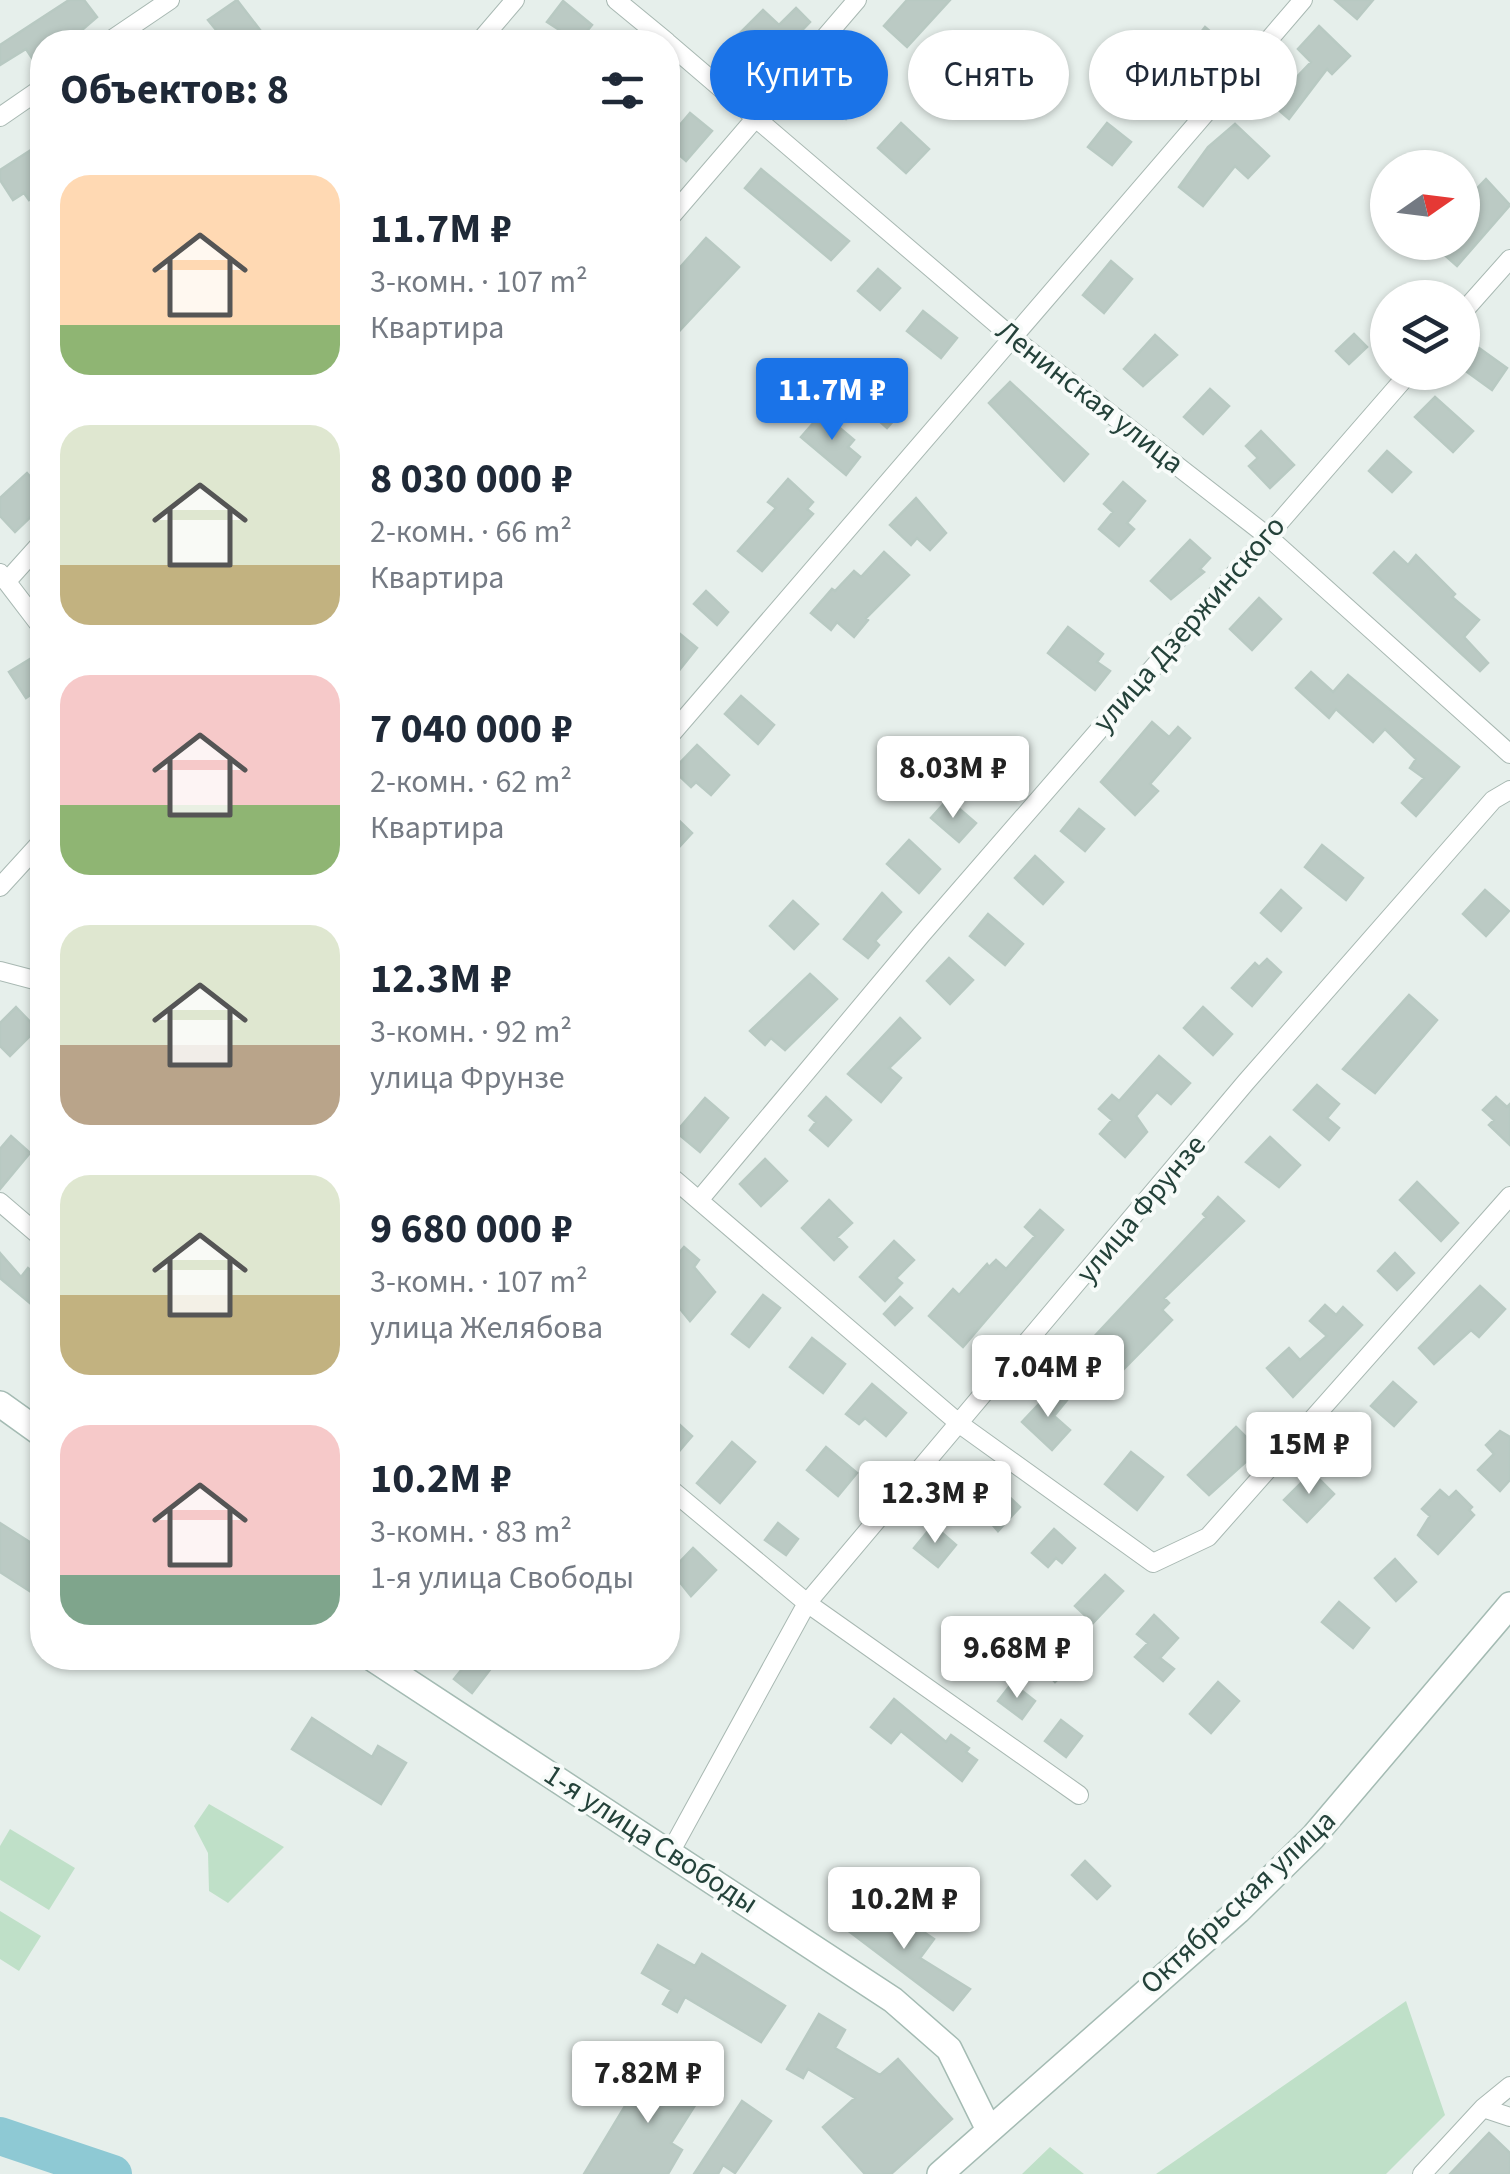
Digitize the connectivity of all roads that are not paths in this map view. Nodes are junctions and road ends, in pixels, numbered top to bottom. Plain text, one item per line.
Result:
1 (170, 0) edge
2 (515, 0) edge
3 (616, 0) edge
4 (857, 0) edge
5 (1303, 0) edge
6 (126, 30) edge
7 (489, 30) edge
8 (652, 30) edge
9 (832, 30) edge
10 (680, 54) edge
11 (710, 78) edge
12 (30, 96) edge
13 (0, 117) edge
14 (756, 120) edge
15 (760, 120) edge
16 (680, 206) edge
17 (1510, 259) edge
18 (1480, 293) edge
19 (1013, 338) junction
20 (1394, 390) edge
21 (1266, 535) junction
22 (30, 553) edge
23 (4, 577) edge
24 (30, 612) edge
25 (680, 724) edge
26 (1510, 754) edge
27 (1510, 790) edge
28 (30, 854) edge
29 (0, 887) edge
30 (0, 971) edge
31 (30, 979) edge
32 (680, 1183) edge
33 (1510, 1196) edge
34 (700, 1198) junction
35 (0, 1202) edge
36 (30, 1228) edge
37 (0, 1404) edge
38 (30, 1425) edge
39 (961, 1426) junction
40 (680, 1497) edge
41 (807, 1603) junction
42 (1510, 1604) edge
43 (390, 1670) edge
44 (1078, 1795) dead end
45 (671, 1852) junction
46 (1510, 2086) edge
47 (1483, 2108) junction
48 (1510, 2117) edge
49 (988, 2128) junction
50 (940, 2174) edge
51 (1422, 2174) edge

1 - 6 street
2 - 7 street
3 - 8 street, Ленинская улица
4 - 9 street
5 - 19 street
10 - 11 street, Ленинская улица
12 - 13 street
14 - 16 street
15 - 19 street, Ленинская улица
17 - 18 street
19 - 21 street, Ленинская улица
19 - 25 street
20 - 21 street, улица Дзержинского
21 - 26 street, Ленинская улица
21 - 34 street, улица Дзержинского
22 - 23 street
23 - 24 street
27 - 39 street, улица Фрунзе
28 - 29 street
30 - 31 street
32 - 34 street
33 - 39 street
34 - 39 street
35 - 36 street
37 - 38 street
39 - 41 street, улица Фрунзе
40 - 41 street
41 - 44 street
41 - 45 street, улица Фрунзе
42 - 49 street, Октябрьская улица
43 - 45 street, 1-я улица Свободы
45 - 49 street, 1-я улица Свободы
46 - 47 street
47 - 48 street
47 - 51 street
49 - 50 street, Октябрьская улица

